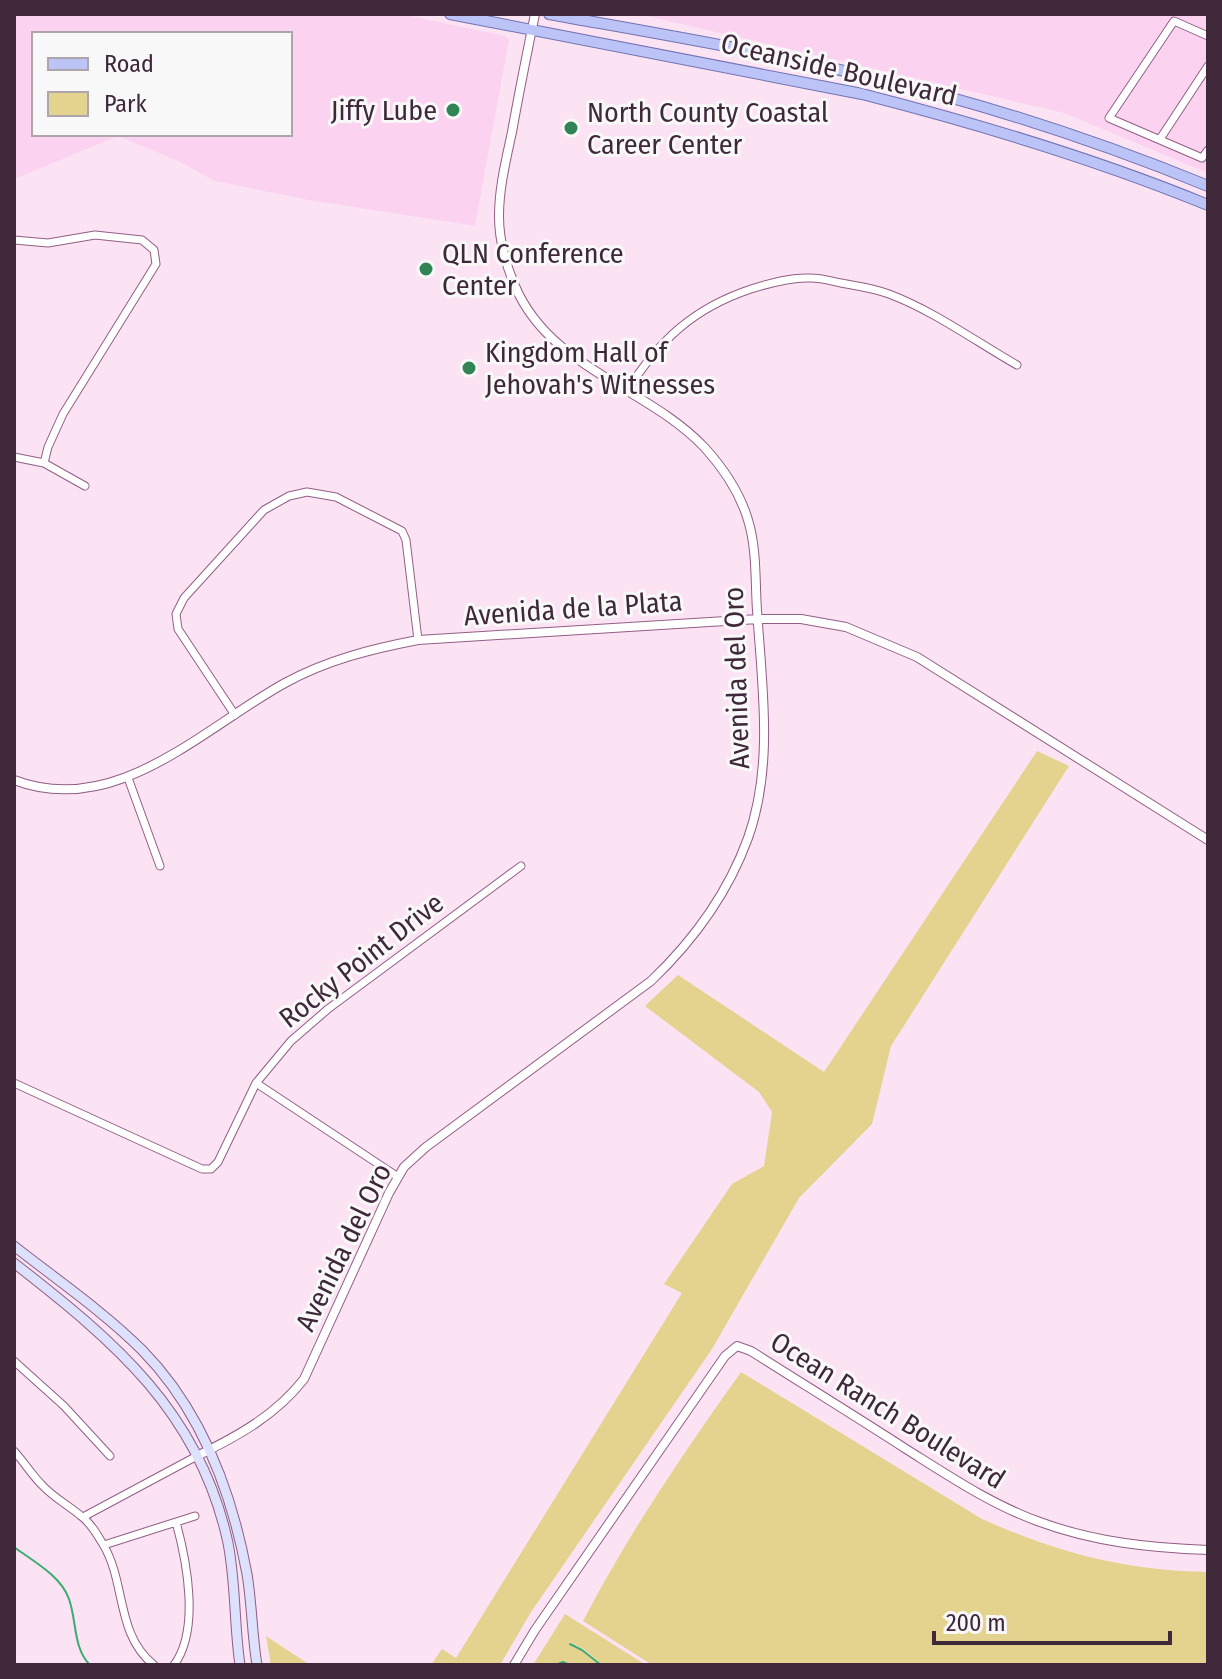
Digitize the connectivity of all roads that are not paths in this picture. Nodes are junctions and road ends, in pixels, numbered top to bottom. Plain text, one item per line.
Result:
1 (450, 14) edge
2 (535, 14) edge
3 (549, 14) edge
4 (531, 30) junction
5 (1208, 36) edge
6 (1208, 66) edge
7 (1160, 139) junction
8 (1208, 150) edge
9 (1208, 186) edge
10 (1208, 205) edge
11 (15, 243) edge
12 (1017, 365) dead end
13 (627, 391) junction
14 (14, 457) edge
15 (44, 463) junction
16 (85, 486) dead end
17 (758, 619) junction
18 (418, 640) junction
19 (235, 715) junction
20 (128, 778) junction
21 (14, 780) edge
22 (1208, 840) edge
23 (160, 866) dead end
24 (521, 866) dead end
25 (14, 1083) edge
26 (256, 1083) junction
27 (398, 1177) junction
28 (14, 1246) edge
29 (14, 1263) edge
30 (14, 1361) edge
31 (210, 1450) junction
32 (14, 1451) edge
33 (110, 1456) dead end
34 (197, 1456) junction
35 (195, 1516) dead end
36 (83, 1517) junction
37 (176, 1522) junction
38 (104, 1545) junction
39 (1208, 1550) edge
40 (154, 1665) edge
41 (174, 1665) edge
42 (240, 1665) edge
43 (257, 1665) edge
44 (514, 1665) edge

1 - 4 main road, Oceanside Boulevard
2 - 4 street, Avenida del Oro
3 - 9 main road, Oceanside Boulevard
4 - 10 main road, Oceanside Boulevard
4 - 13 street, Avenida del Oro
5 - 7 street
6 - 7 street
7 - 8 street
11 - 15 street
12 - 13 street
13 - 17 street, Avenida del Oro
14 - 15 street
15 - 16 street
17 - 18 street, Avenida de la Plata
17 - 22 street, Avenida de la Plata
17 - 27 street, Avenida del Oro
18 - 19 street, Avenida de la Plata
18 - 19 street
19 - 20 street, Avenida de la Plata
20 - 21 street, Avenida de la Plata
20 - 23 street
24 - 26 street, Rocky Point Drive
25 - 26 street, Rocky Point Drive
26 - 27 street
27 - 31 street, Avenida del Oro
28 - 31 main road
29 - 34 main road
30 - 33 street
31 - 34 street, Avenida del Oro
31 - 43 main road
32 - 36 street
34 - 36 street
34 - 42 main road
35 - 37 street
36 - 38 street
37 - 38 street
37 - 41 street
38 - 40 street
39 - 44 street, Ocean Ranch Boulevard

